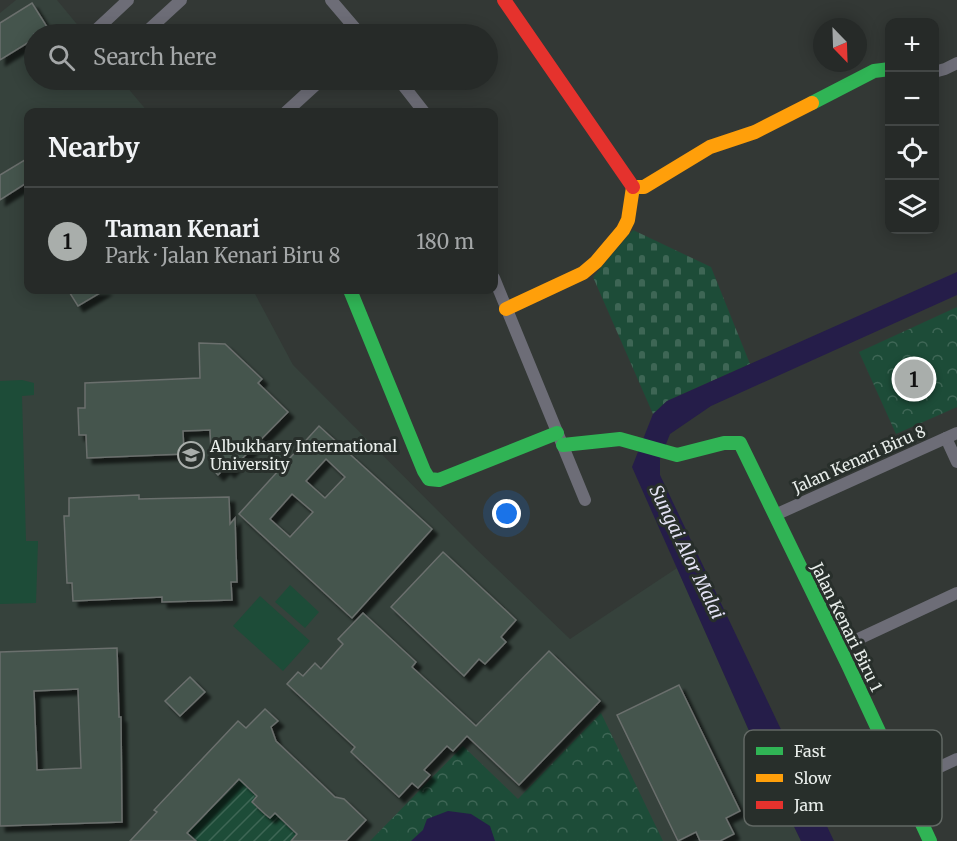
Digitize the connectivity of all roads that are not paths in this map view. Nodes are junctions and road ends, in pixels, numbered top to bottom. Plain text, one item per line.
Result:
1 (128, 0) edge
2 (181, 0) edge
3 (331, 0) edge
4 (504, 0) edge
5 (102, 24) edge
6 (155, 24) edge
7 (351, 24) edge
8 (957, 63) edge
9 (885, 70) edge
10 (939, 71) edge
11 (310, 90) edge
12 (407, 90) edge
13 (290, 108) edge
14 (421, 108) edge
15 (633, 187) junction
16 (498, 288) edge
17 (352, 294) edge
18 (506, 309) junction
19 (952, 436) edge
20 (560, 439) junction
21 (957, 462) edge
22 (585, 500) dead end
23 (775, 515) junction
24 (957, 593) edge
25 (839, 648) junction
26 (878, 730) edge
27 (957, 759) edge
28 (942, 766) edge
29 (923, 826) edge
30 (930, 841) edge

1 - 5 street
2 - 6 street
3 - 7 street
4 - 15 street
8 - 10 street
9 - 15 street
11 - 13 street
12 - 14 street
15 - 18 street
16 - 18 street
17 - 20 street
18 - 20 street
19 - 21 street
19 - 23 street, Jalan Kenari Biru 8
20 - 22 street
20 - 23 street, Jalan Kenari Biru 1
23 - 25 street, Jalan Kenari Biru 1
24 - 25 street
25 - 26 street, Jalan Kenari Biru 1
27 - 28 street
29 - 30 street, Jalan Kenari Biru 1

